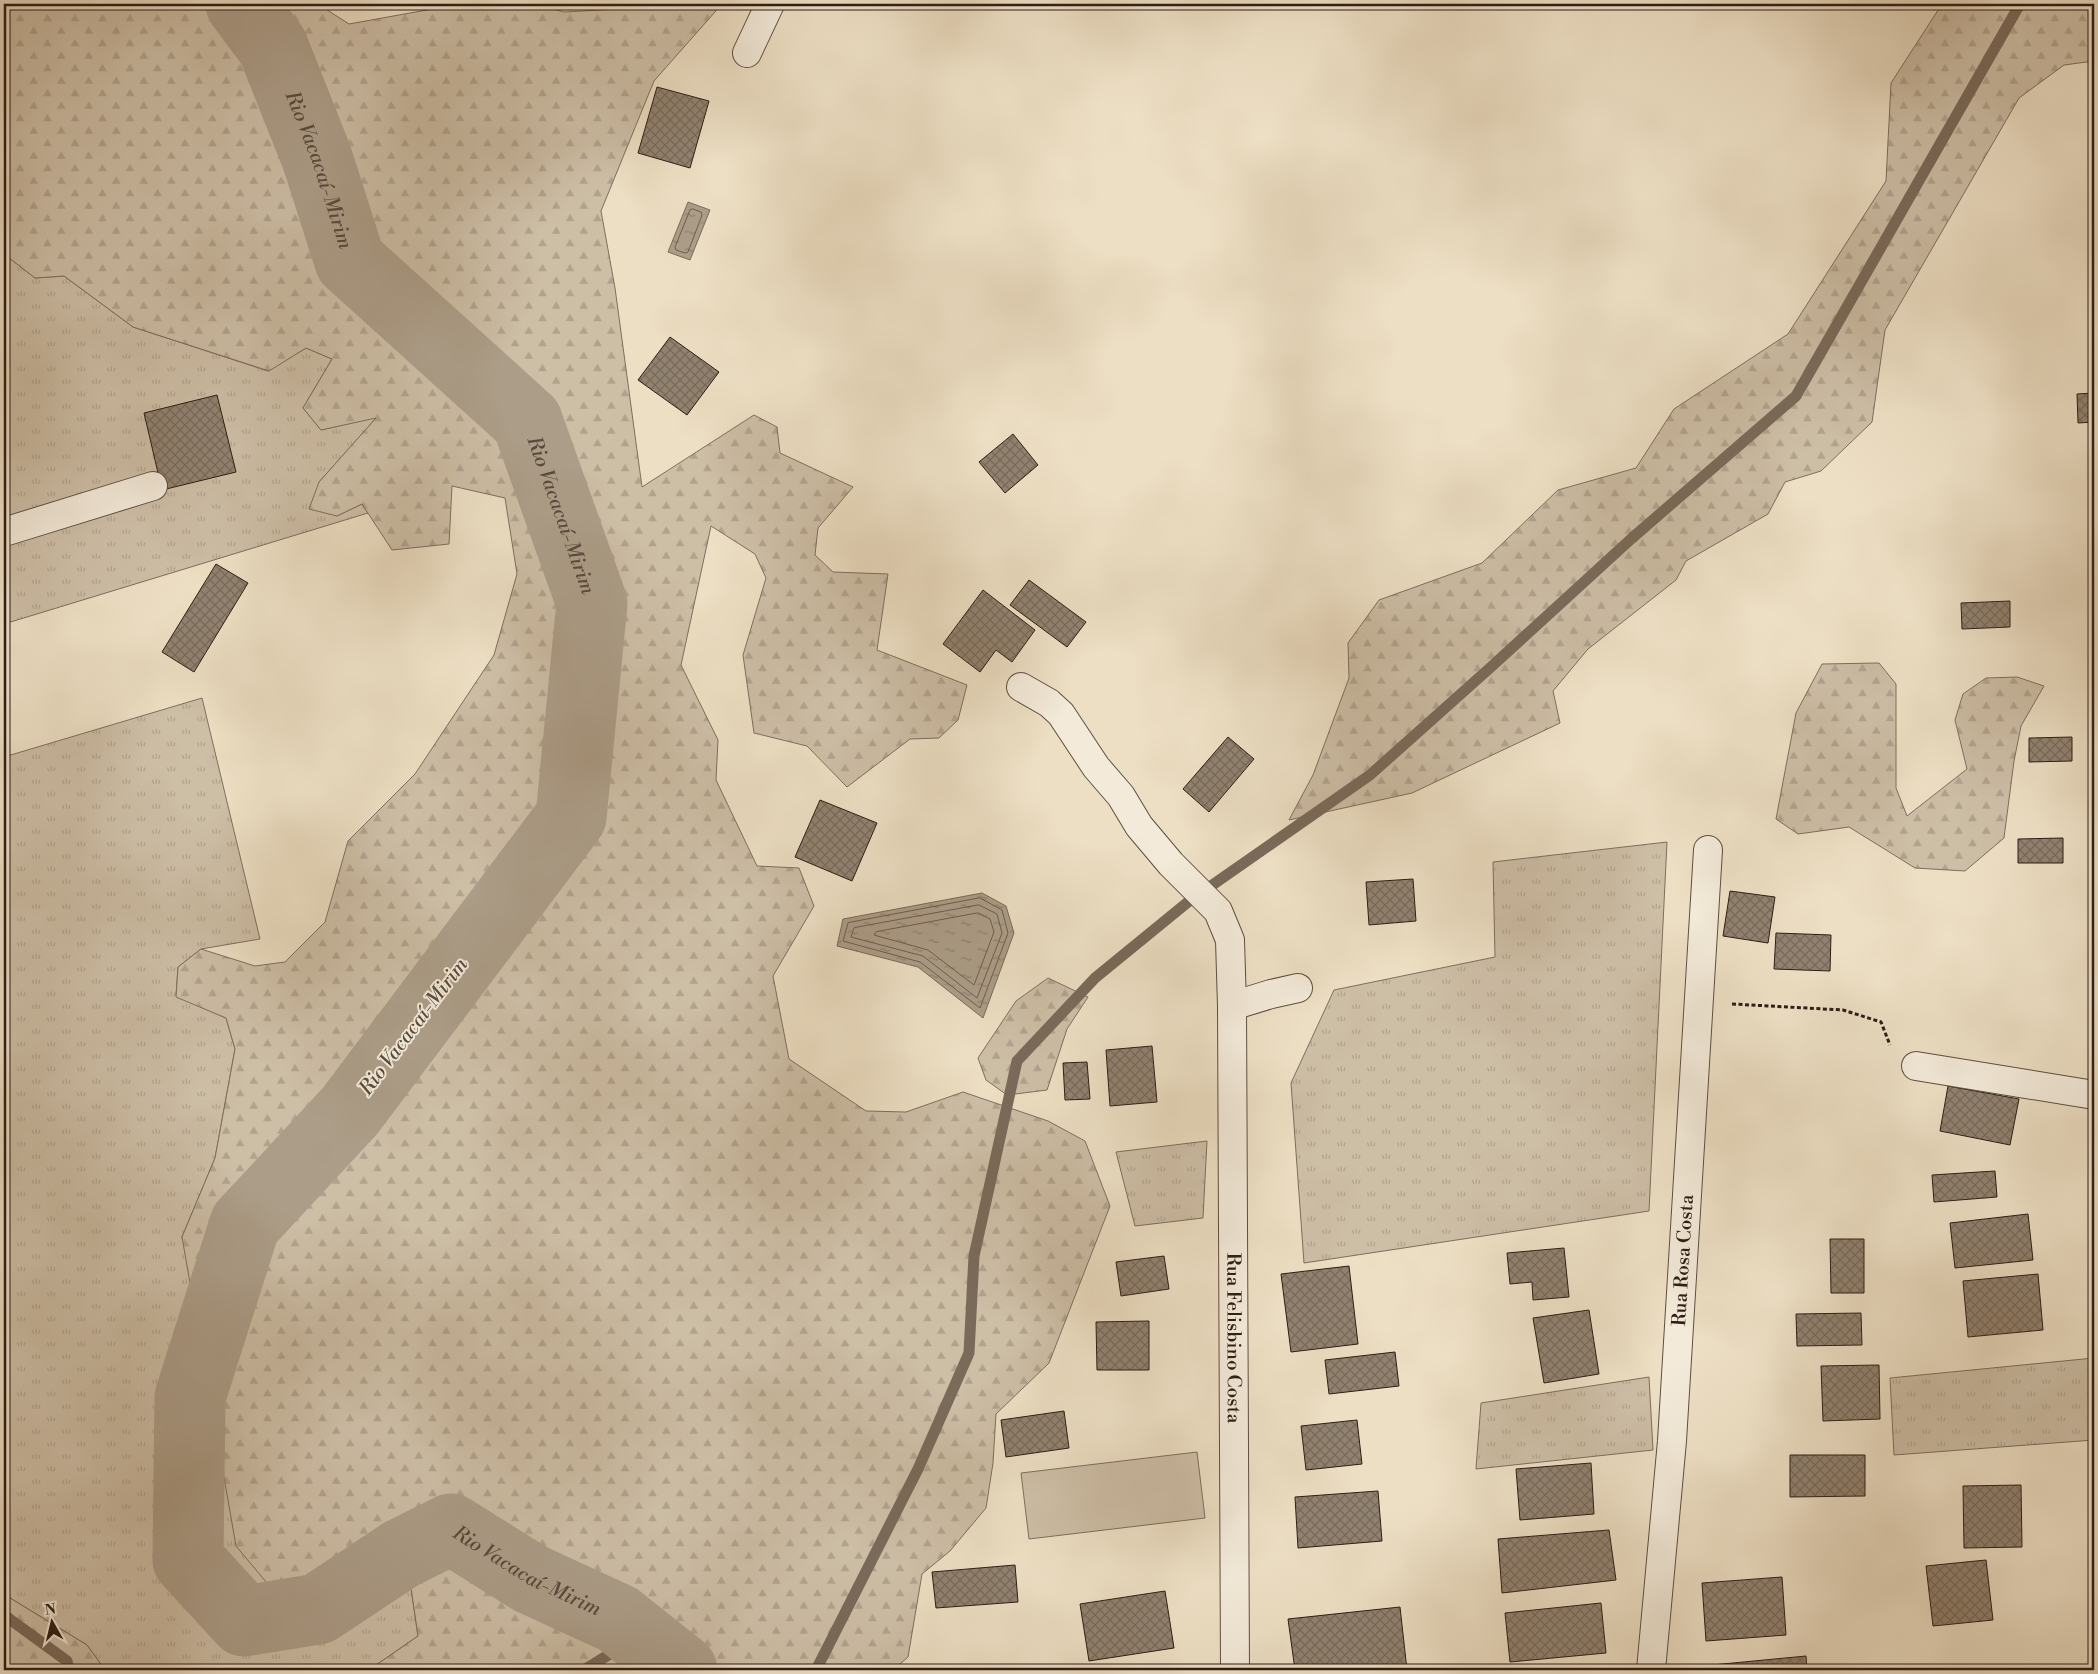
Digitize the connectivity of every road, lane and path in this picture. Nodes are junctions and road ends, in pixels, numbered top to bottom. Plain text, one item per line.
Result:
1 (770, 4) edge
2 (747, 53) dead end
3 (153, 486) dead end
4 (4, 532) edge
5 (1021, 687) dead end
6 (1708, 850) dead end
7 (1298, 988) dead end
8 (1698, 1002) junction
9 (1232, 1006) junction
10 (1916, 1066) joint
11 (2094, 1095) edge
12 (1235, 1670) edge
13 (1651, 1670) edge

1 - 2 street
3 - 4 street
5 - 9 street, Rua Felisbino Costa
6 - 8 street, Rua Rosa Costa
7 - 9 street
8 - 10 path
8 - 13 street, Rua Rosa Costa
9 - 12 street, Rua Felisbino Costa
10 - 11 street

